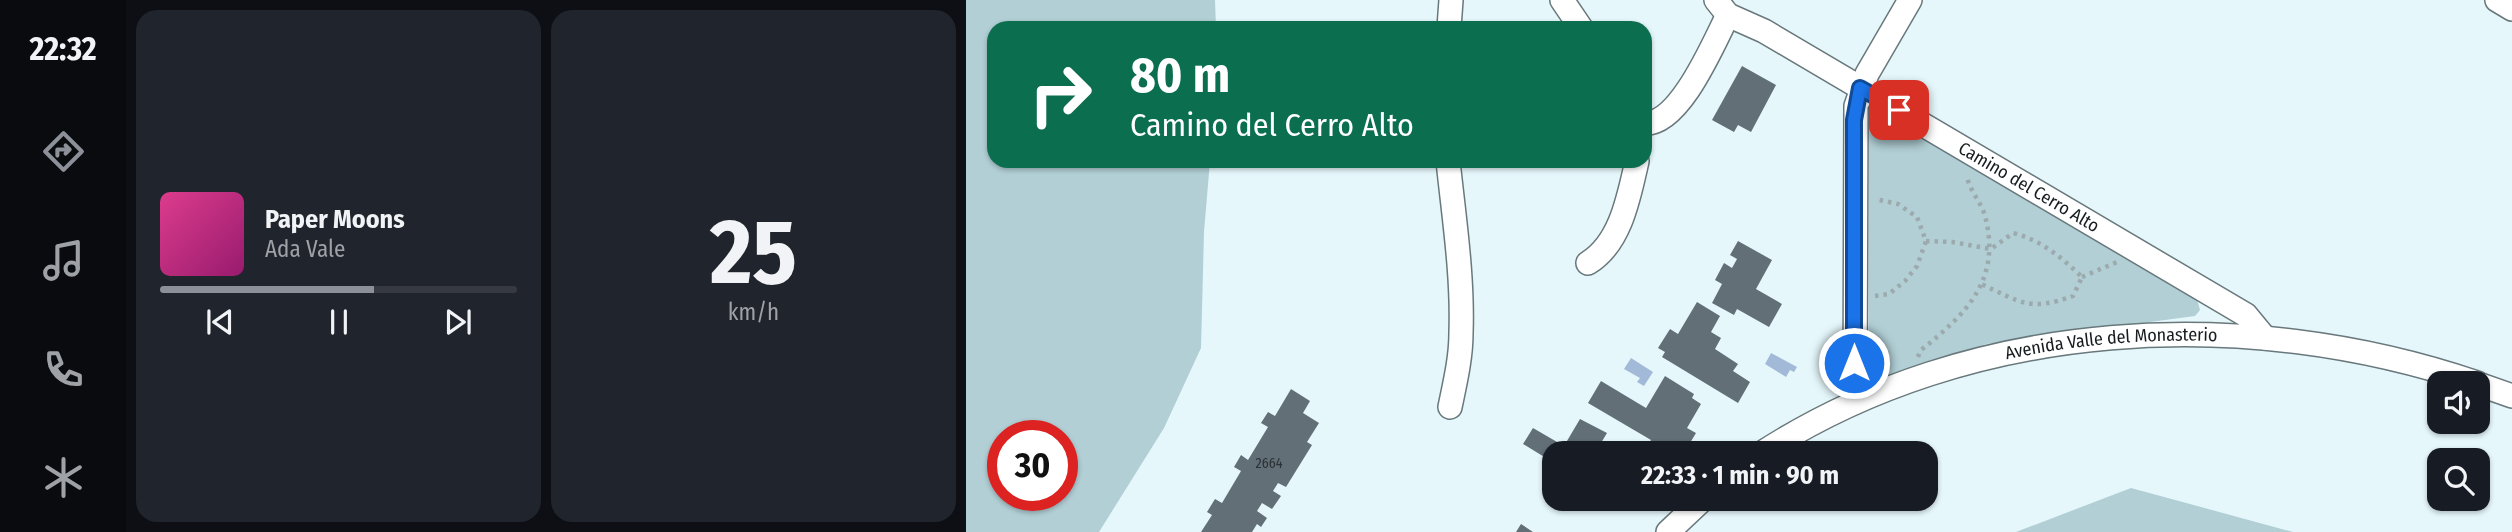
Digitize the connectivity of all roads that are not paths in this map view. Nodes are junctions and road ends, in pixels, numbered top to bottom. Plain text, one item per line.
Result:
1 (1451, 0) edge
2 (1562, 0) edge
3 (1910, 0) edge
4 (2497, 0) edge
5 (1722, 7) edge
6 (2512, 9) edge
7 (1450, 21) edge
8 (1576, 21) edge
9 (1860, 88) junction
10 (1652, 123) edge
11 (1449, 168) edge
12 (1635, 168) edge
13 (1588, 262) dead end
14 (2265, 338) junction
15 (2438, 371) edge
16 (2490, 388) edge
17 (2512, 396) edge
18 (1855, 402) junction
19 (1450, 407) dead end
20 (1782, 441) edge
21 (1690, 511) edge
22 (1668, 532) edge

1 - 7 street
2 - 8 street
3 - 9 street
4 - 6 street
5 - 9 street, Camino del Cerro Alto
5 - 10 street
9 - 14 street, Camino del Cerro Alto
9 - 18 street
11 - 19 street
12 - 13 street
14 - 15 street, Avenida Valle del Monasterio
14 - 18 street, Avenida Valle del Monasterio
16 - 17 street, Avenida Valle del Monasterio
18 - 20 street, Avenida Valle del Monasterio
21 - 22 street

